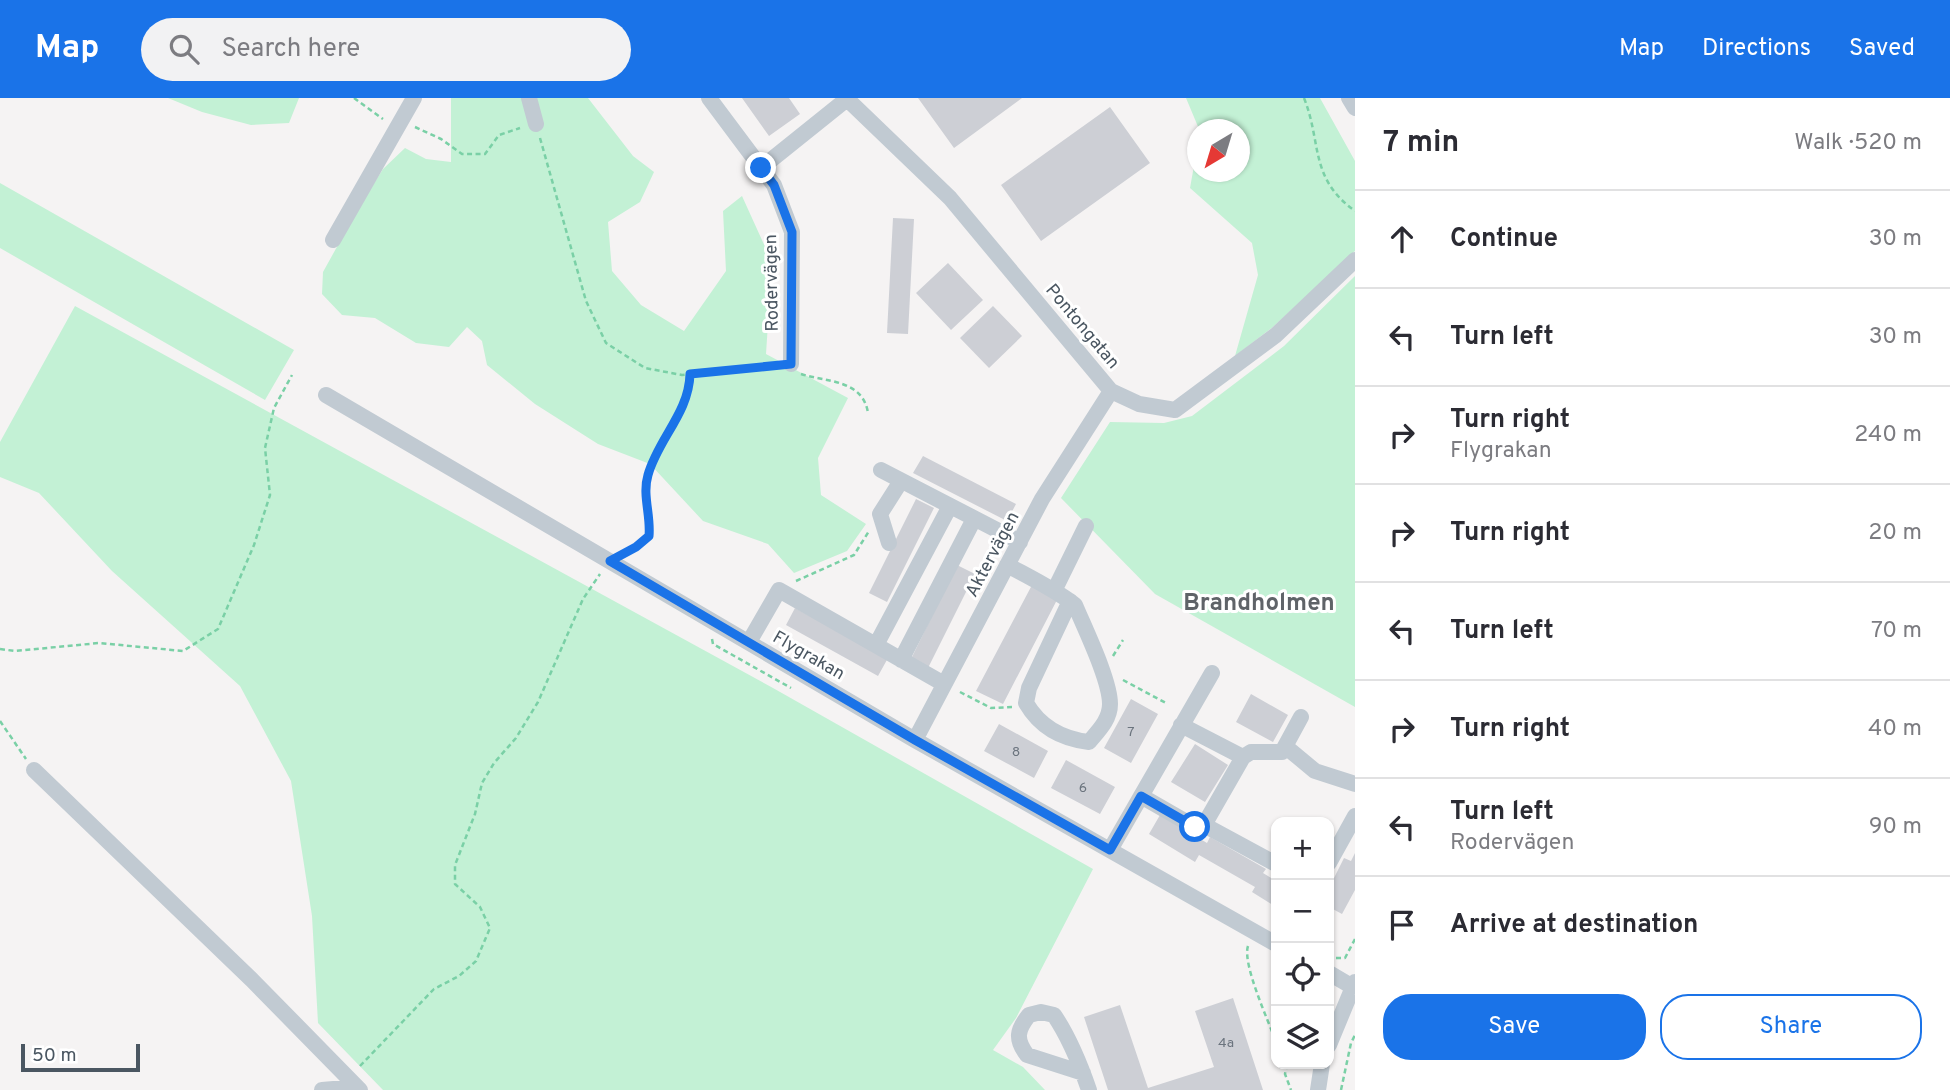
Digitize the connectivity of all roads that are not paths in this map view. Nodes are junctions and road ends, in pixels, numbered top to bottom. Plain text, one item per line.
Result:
1 (414, 98) edge
2 (529, 98) edge
3 (709, 98) edge
4 (846, 98) edge
5 (1349, 98) edge
6 (1355, 108) edge
7 (536, 124) road end
8 (761, 168) junction
9 (333, 240) dead end
10 (1355, 260) edge
11 (791, 364) road end
12 (1111, 391) junction
13 (326, 395) dead end
14 (881, 470) dead end
15 (901, 481) junction
16 (950, 506) junction
17 (974, 519) junction
18 (1087, 527) dead end
19 (1020, 542) junction
20 (889, 543) dead end
21 (1007, 565) junction
22 (1056, 587) dead end
23 (1070, 601) junction
24 (749, 642) junction
25 (876, 645) junction
26 (901, 660) junction
27 (1212, 673) dead end
28 (944, 684) junction
29 (1301, 717) dead end
30 (1181, 725) junction
31 (915, 740) junction
32 (1286, 747) junction
33 (1243, 757) junction
34 (34, 771) road end
35 (1355, 784) edge
36 (1141, 796) junction
37 (1355, 816) edge
38 (1204, 825) junction
39 (1110, 850) junction
40 (1334, 854) edge
41 (1271, 861) edge
42 (1274, 943) edge
43 (1334, 975) edge
44 (1354, 985) edge
45 (1334, 1033) edge
46 (1321, 1069) edge
47 (1083, 1073) dead end
48 (355, 1085) edge
49 (322, 1090) edge
50 (1089, 1090) edge
51 (1318, 1090) edge

1 - 9 street
2 - 7 street
3 - 8 street, Rodervägen
4 - 8 street
4 - 12 street, Pontongatan
5 - 6 street
8 - 11 street, Rodervägen
10 - 12 street, Pontongatan
12 - 19 street, Aktervägen
13 - 24 street, Flygrakan
14 - 15 street
15 - 16 street
15 - 20 street
16 - 17 street
16 - 25 street
17 - 19 street
17 - 26 street
18 - 22 street
19 - 21 street, Aktervägen
21 - 23 street
21 - 28 street, Aktervägen
23 - 23 street
24 - 25 street
24 - 31 street, Flygrakan
25 - 26 street
26 - 28 street
27 - 30 street
28 - 31 street, Aktervägen
29 - 32 street
30 - 33 street
30 - 36 street
31 - 39 street, Flygrakan
32 - 33 street
32 - 35 street
33 - 38 street
34 - 48 street
36 - 38 street
36 - 39 street
37 - 40 street
38 - 41 street
39 - 42 street, Flygrakan
43 - 44 street
44 - 45 street
46 - 51 street
47 - 50 street
48 - 49 street

